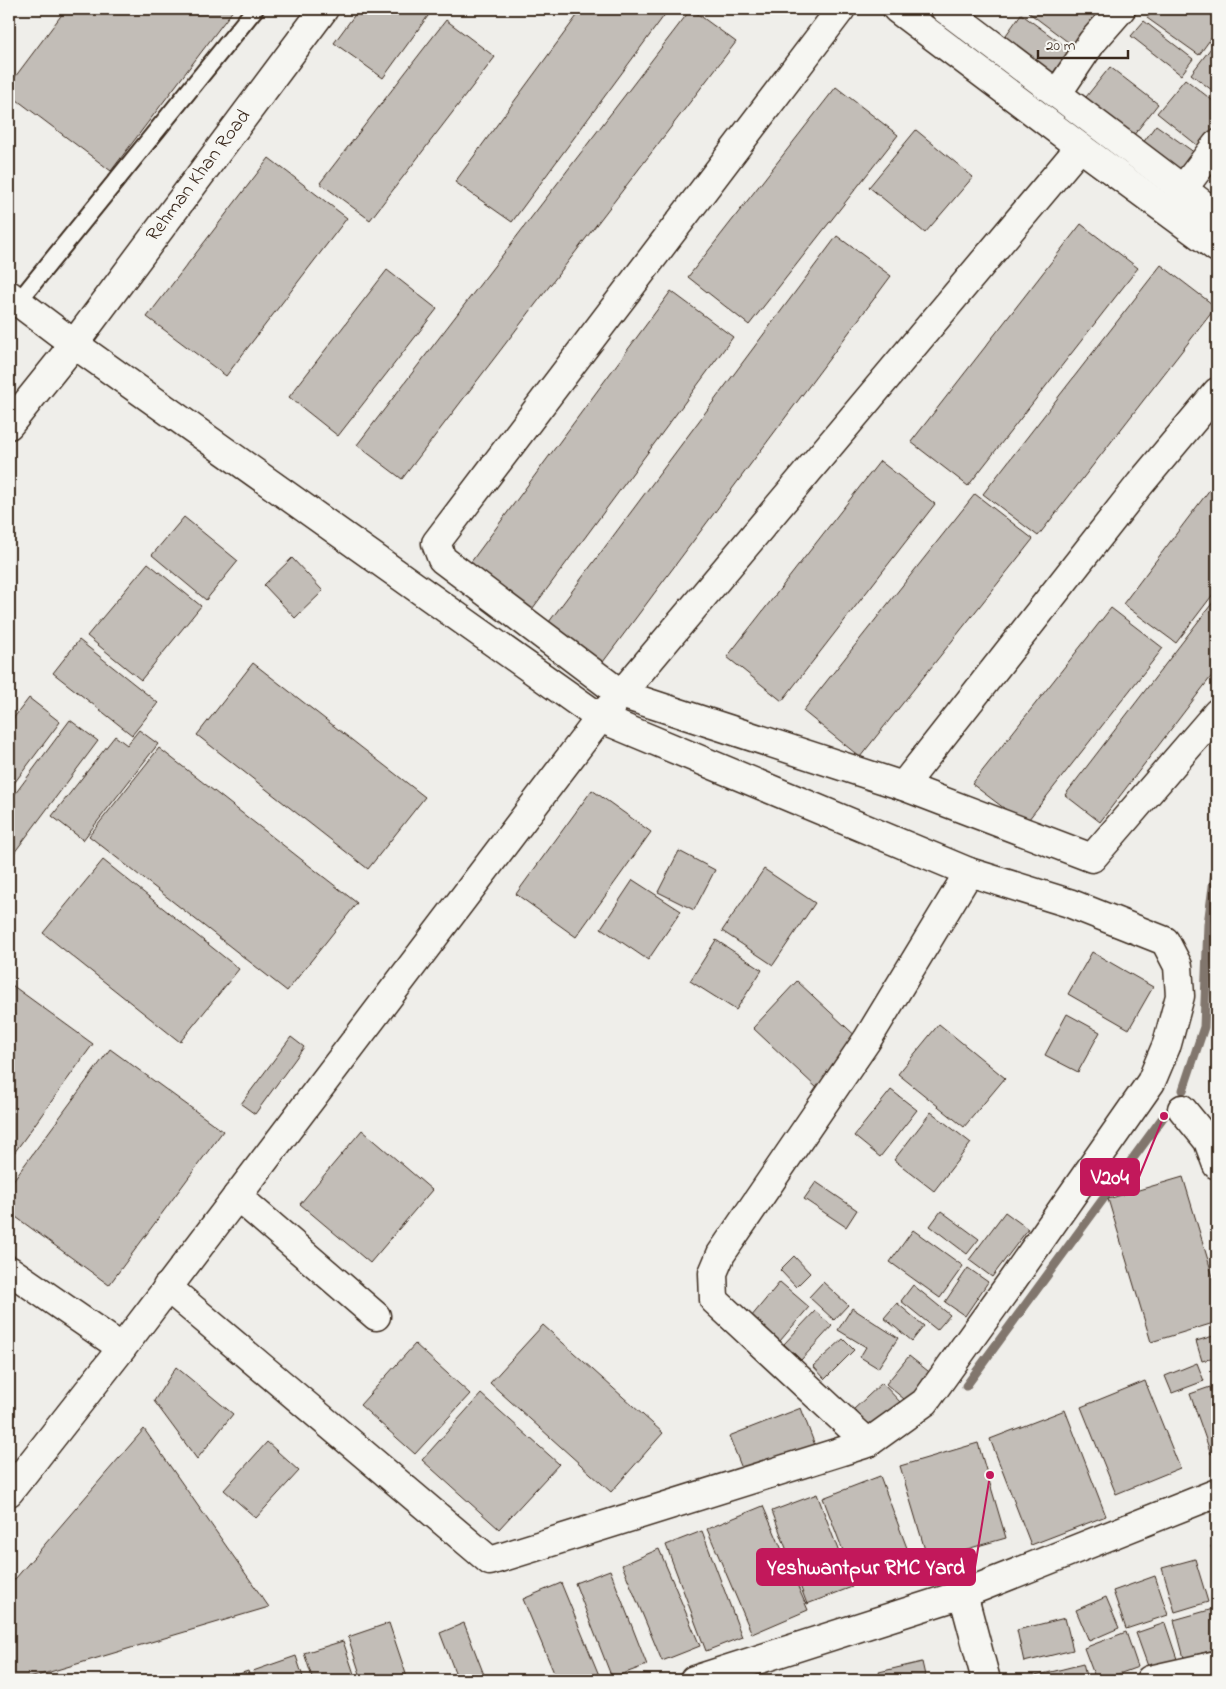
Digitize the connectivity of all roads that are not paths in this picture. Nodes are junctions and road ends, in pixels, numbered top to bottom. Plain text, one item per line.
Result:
1 (256, 9) edge
2 (324, 9) edge
3 (841, 9) edge
4 (897, 9) edge
5 (945, 9) edge
6 (1121, 9) edge
7 (1057, 94) junction
8 (1217, 144) edge
9 (1080, 147) junction
10 (1183, 189) junction
11 (1217, 215) edge
12 (1217, 248) edge
13 (14, 298) edge
14 (74, 344) junction
15 (1217, 392) edge
16 (9, 425) edge
17 (621, 694) junction
18 (1217, 713) edge
19 (600, 718) junction
20 (904, 786) junction
21 (969, 872) junction
22 (1182, 1109) dead end
23 (1217, 1165) edge
24 (237, 1196) junction
25 (9, 1270) edge
26 (167, 1287) junction
27 (376, 1316) dead end
28 (122, 1348) junction
29 (868, 1443) junction
30 (9, 1492) edge
31 (1217, 1493) edge
32 (963, 1594) junction
33 (1217, 1665) edge
34 (694, 1680) edge
35 (986, 1680) edge
36 (1150, 1680) edge

1 - 13 lane
2 - 14 street, Rehman Khan Road
3 - 17 street
4 - 9 street
5 - 7 street
6 - 7 street
7 - 10 street
8 - 10 street
9 - 12 street
9 - 17 street
10 - 11 street
13 - 14 street
14 - 16 street, Rehman Khan Road
14 - 19 street
15 - 20 street
17 - 19 street
17 - 20 street
18 - 20 street
19 - 21 street
19 - 24 street
21 - 29 street
21 - 29 street
22 - 23 street
24 - 26 street
24 - 27 street
25 - 28 street
26 - 28 street
26 - 29 street
28 - 30 street
31 - 32 street
32 - 34 street
32 - 35 street
33 - 36 street

